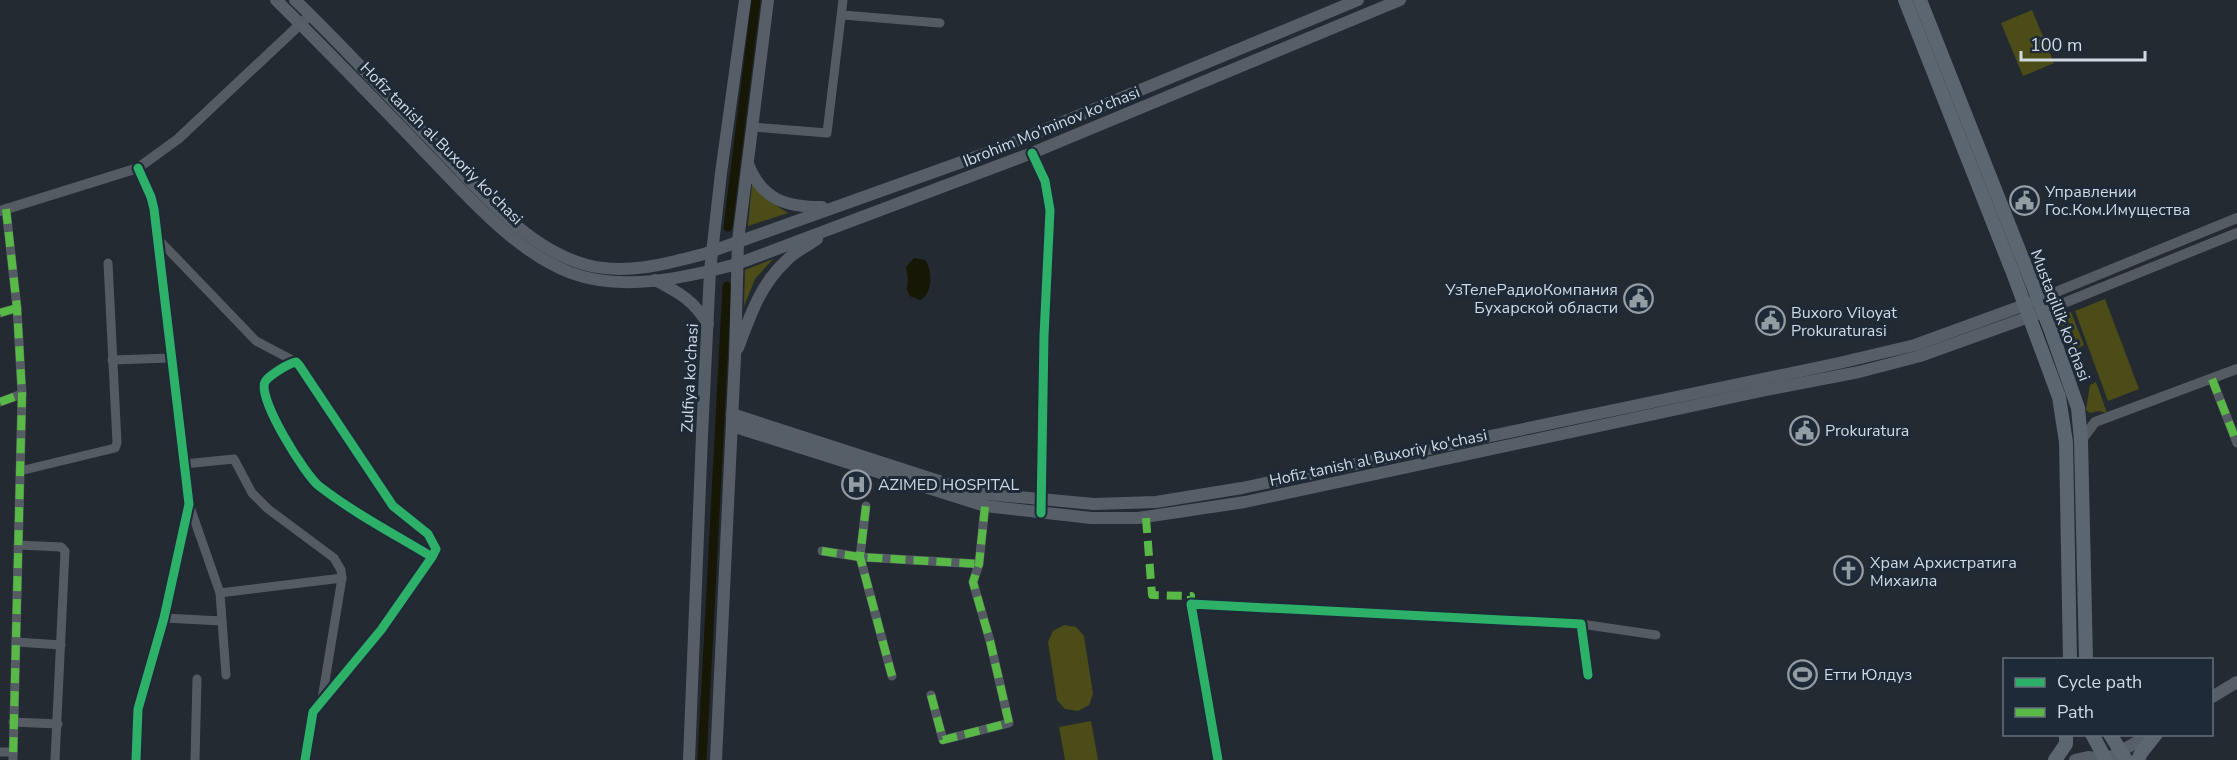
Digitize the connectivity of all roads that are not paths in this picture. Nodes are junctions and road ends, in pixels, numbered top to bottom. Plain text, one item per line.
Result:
1 (276, 0) edge
2 (295, 0) edge
3 (745, 0) edge
4 (768, 0) edge
5 (843, 0) edge
6 (1358, 0) edge
7 (1400, 0) edge
8 (1905, 0) edge
9 (1920, 0) edge
10 (310, 15) junction
11 (843, 15) junction
12 (940, 23) dead end
13 (300, 24) junction
14 (753, 127) junction
15 (998, 149) junction
16 (1032, 153) junction
17 (747, 162) junction
18 (1004, 164) junction
19 (138, 168) junction
20 (832, 207) junction
21 (3, 210) edge
22 (2237, 218) edge
23 (834, 227) junction
24 (2237, 233) edge
25 (157, 238) junction
26 (738, 241) junction
27 (712, 250) junction
28 (108, 263) dead end
29 (736, 264) junction
30 (710, 271) junction
31 (655, 280) junction
32 (2042, 305) junction
33 (17, 308) junction
34 (2027, 311) junction
35 (0, 313) edge
36 (708, 324) junction
37 (735, 357) junction
38 (171, 358) junction
39 (112, 360) junction
40 (296, 362) junction
41 (2237, 369) edge
42 (2212, 379) junction
43 (22, 394) junction
44 (0, 402) edge
45 (1642, 403) junction
46 (1644, 416) junction
47 (732, 420) junction
48 (2081, 441) junction
49 (2237, 443) edge
50 (184, 464) junction
51 (20, 471) junction
52 (1041, 498) junction
53 (979, 501) junction
54 (189, 504) junction
55 (866, 506) dead end
56 (1041, 513) junction
57 (18, 545) junction
58 (822, 551) dead end
59 (432, 557) junction
60 (860, 557) junction
61 (979, 564) junction
62 (342, 578) junction
63 (220, 594) junction
64 (164, 618) junction
65 (222, 621) junction
66 (1581, 624) junction
67 (1656, 636) dead end
68 (16, 642) junction
69 (61, 645) junction
70 (2070, 658) edge
71 (2086, 658) edge
72 (226, 675) dead end
73 (1588, 675) dead end
74 (892, 676) dead end
75 (196, 679) dead end
76 (2237, 682) edge
77 (931, 695) dead end
78 (2213, 696) edge
79 (321, 702) junction
80 (13, 722) junction
81 (58, 724) junction
82 (2067, 736) edge
83 (2093, 736) edge
84 (2111, 736) edge
85 (2150, 736) edge
86 (2155, 736) edge
87 (0, 752) edge
88 (13, 756) edge
89 (2123, 756) edge
90 (55, 760) edge
91 (136, 760) edge
92 (195, 760) edge
93 (305, 760) edge
94 (689, 760) edge
95 (716, 760) edge
96 (1218, 760) edge
97 (2055, 760) edge
98 (2075, 760) edge
99 (2106, 760) edge
100 (2138, 760) edge

1 - 13 main road, Hofiz tanish al Buxoriy ko'chasi
2 - 10 main road, Hofiz tanish al Buxoriy ko'chasi
3 - 27 main road, Zulfiya ko'chasi
4 - 14 main road
5 - 11 street
6 - 15 main road, Ibrohim Mo'minov ko'chasi
7 - 16 main road, Ibrohim Mo'minov ko'chasi
8 - 34 main road, Mustaqillik ko'chasi
9 - 32 main road, Mustaqillik ko'chasi
10 - 13 street
10 - 27 main road, Hofiz tanish al Buxoriy ko'chasi
11 - 12 street
11 - 14 street
13 - 19 street
13 - 31 main road, Hofiz tanish al Buxoriy ko'chasi
14 - 17 main road
15 - 18 main road
15 - 20 main road, Ibrohim Mo'minov ko'chasi
16 - 18 main road, Ibrohim Mo'minov ko'chasi
16 - 52 street
17 - 20 main road
17 - 26 main road
18 - 23 main road, Ibrohim Mo'minov ko'chasi
19 - 21 street
19 - 25 street
20 - 26 main road, Ibrohim Mo'minov ko'chasi
21 - 33 street
22 - 32 street
23 - 29 main road, Ibrohim Mo'minov ko'chasi
23 - 37 main road
24 - 32 street
25 - 38 street
25 - 40 street
26 - 27 main road, Ibrohim Mo'minov ko'chasi
26 - 29 main road
27 - 30 main road, Zulfiya ko'chasi
28 - 39 street
29 - 30 main road, Ibrohim Mo'minov ko'chasi
29 - 37 main road
30 - 31 main road, Hofiz tanish al Buxoriy ko'chasi
30 - 36 main road, Zulfiya ko'chasi
31 - 36 main road
32 - 34 main road
32 - 48 main road, Mustaqillik ko'chasi
33 - 35 street
33 - 43 street
34 - 45 main road, Hofiz tanish al Buxoriy ko'chasi
34 - 46 main road, Hofiz tanish al Buxoriy ko'chasi
34 - 70 main road, Mustaqillik ko'chasi
36 - 94 main road, Zulfiya ko'chasi
37 - 47 main road
38 - 39 street
38 - 50 street
39 - 51 street
40 - 59 street
40 - 59 street
41 - 42 street
42 - 48 street
42 - 49 street
43 - 44 street
43 - 51 street
45 - 46 main road
45 - 52 main road, Hofiz tanish al Buxoriy ko'chasi
46 - 56 main road, Hofiz tanish al Buxoriy ko'chasi
47 - 53 main road
47 - 95 main road
48 - 71 main road, Mustaqillik ko'chasi
50 - 54 street
50 - 62 street
51 - 57 street
52 - 53 main road, Hofiz tanish al Buxoriy ko'chasi
52 - 56 street
53 - 56 main road, Hofiz tanish al Buxoriy ko'chasi
53 - 61 street
54 - 63 street
54 - 64 street
55 - 60 street
57 - 68 street
57 - 69 street
58 - 60 street
59 - 79 street
60 - 61 street
60 - 74 street
61 - 77 street
62 - 63 street
62 - 79 street
63 - 65 street
64 - 65 street
64 - 91 street
65 - 72 street
66 - 67 street
66 - 73 street
66 - 96 street
68 - 69 street
68 - 80 street
69 - 81 street
75 - 92 street
76 - 78 main road
79 - 93 street
80 - 81 street
80 - 88 street
81 - 90 street
82 - 97 main road
83 - 99 main road
84 - 89 main road
85 - 89 main road
86 - 100 main road
87 - 88 street
89 - 99 main road
98 - 99 main road

